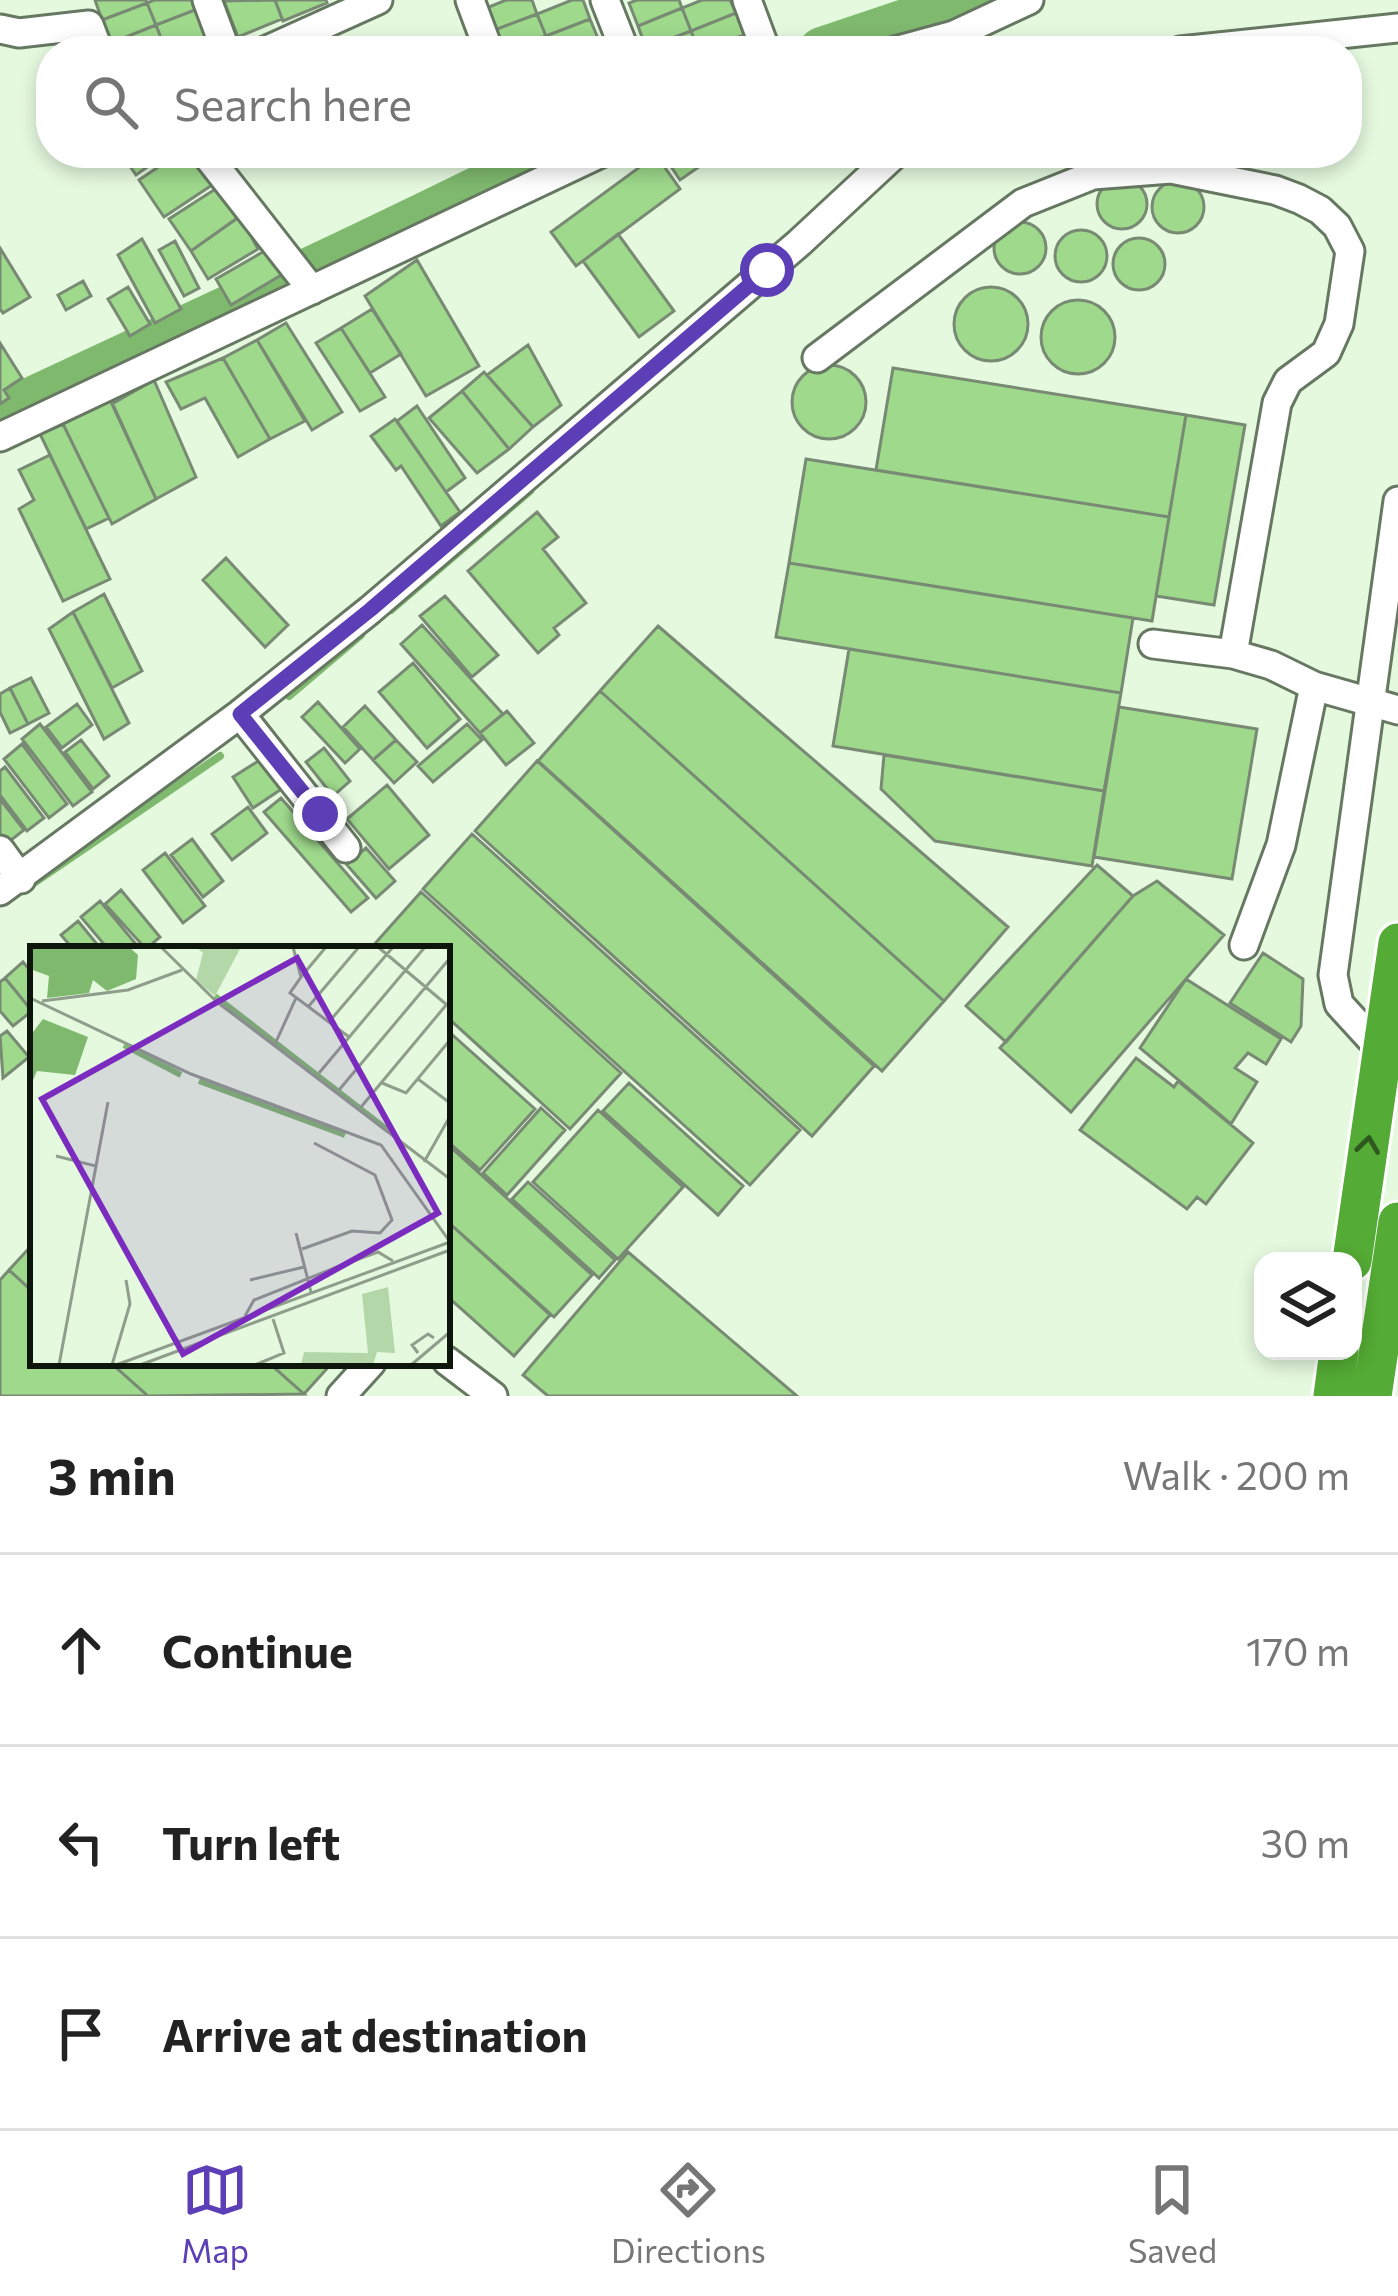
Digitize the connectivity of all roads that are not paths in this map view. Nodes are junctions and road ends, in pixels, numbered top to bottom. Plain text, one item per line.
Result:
1 (207, 0) edge
2 (379, 0) edge
3 (470, 0) edge
4 (605, 0) edge
5 (748, 0) edge
6 (1029, 0) edge
7 (342, 8) edge
8 (89, 26) edge
9 (1398, 28) edge
10 (0, 29) edge
11 (220, 36) edge
12 (293, 36) edge
13 (483, 36) edge
14 (619, 36) edge
15 (761, 36) edge
16 (970, 36) edge
17 (1322, 36) edge
18 (217, 168) edge
19 (541, 168) edge
20 (880, 168) edge
21 (310, 286) junction
22 (817, 358) dead end
23 (0, 437) edge
24 (1398, 501) edge
25 (1154, 644) dead end
26 (1233, 654) junction
27 (1314, 686) junction
28 (1369, 705) junction
29 (1398, 710) edge
30 (240, 714) junction
31 (346, 848) dead end
32 (0, 850) edge
33 (10, 885) edge
34 (1398, 943) edge
35 (1244, 945) dead end
36 (1382, 1051) junction
37 (1398, 1222) edge
38 (1353, 1252) edge
39 (1339, 1360) edge
40 (450, 1363) edge
41 (368, 1366) edge
42 (341, 1396) edge
43 (493, 1396) edge
44 (1333, 1396) edge
45 (1372, 1396) edge

1 - 11 street
2 - 7 street
3 - 13 street
4 - 14 street
5 - 15 street
6 - 16 street
7 - 12 street
8 - 10 street
9 - 17 street
18 - 21 street
19 - 21 street
20 - 30 street
21 - 23 street
22 - 26 street
24 - 28 street
25 - 26 street
26 - 27 street
27 - 28 street
27 - 35 street
28 - 29 street
28 - 36 street
30 - 31 street
30 - 33 street
32 - 33 street
34 - 36 highway
38 -> 36 highway
37 - 45 highway
39 - 44 highway
40 - 43 street
41 - 42 street

